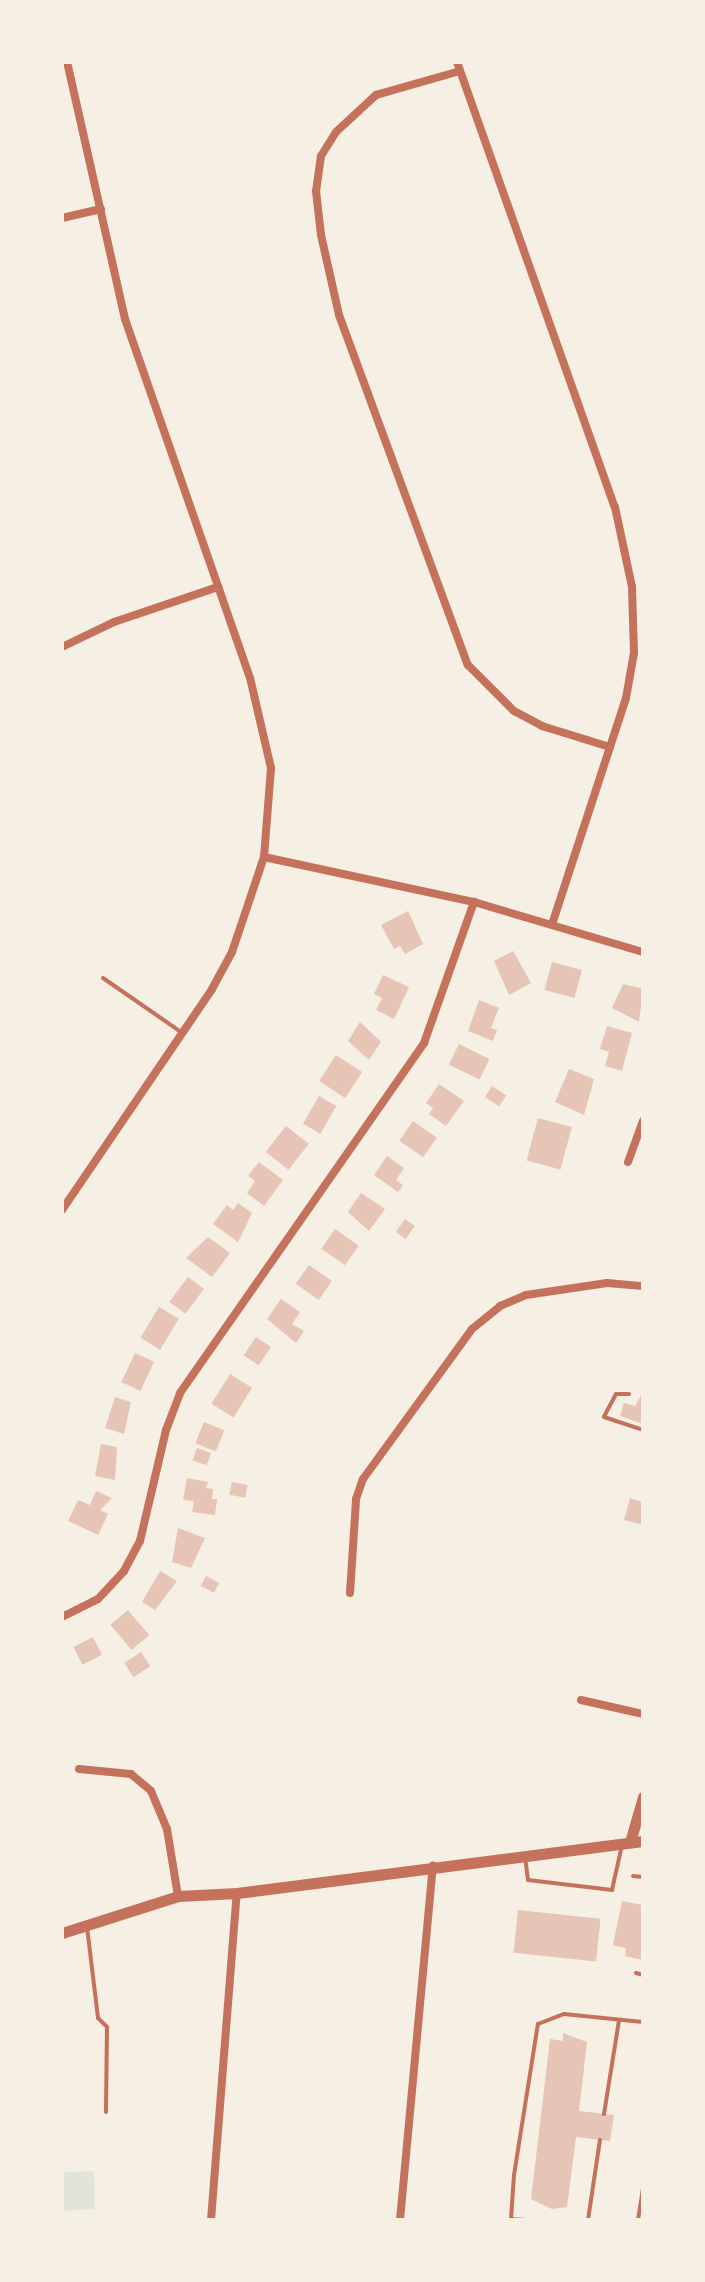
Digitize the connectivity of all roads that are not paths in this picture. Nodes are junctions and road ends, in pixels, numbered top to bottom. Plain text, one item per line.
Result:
1 (67, 62) edge
2 (459, 66) edge
3 (101, 209) junction
4 (62, 218) edge
5 (218, 587) junction
6 (62, 647) edge
7 (610, 747) junction
8 (264, 857) junction
9 (474, 902) junction
10 (552, 924) junction
11 (643, 952) edge
12 (103, 978) dead end
13 (181, 1032) junction
14 (643, 1121) edge
15 (628, 1162) dead end
16 (62, 1210) edge
17 (643, 1286) edge
18 (629, 1394) dead end
19 (643, 1430) edge
20 (350, 1593) dead end
21 (62, 1617) edge
22 (581, 1700) dead end
23 (643, 1714) edge
24 (79, 1769) dead end
25 (643, 1797) edge
26 (643, 1841) edge
27 (626, 1842) junction
28 (525, 1854) junction
29 (433, 1865) junction
30 (633, 1876) dead end
31 (643, 1877) edge
32 (237, 1893) junction
33 (178, 1896) junction
34 (87, 1926) junction
35 (62, 1933) edge
36 (636, 1973) dead end
37 (643, 1975) edge
38 (619, 2020) junction
39 (643, 2022) edge
40 (106, 2112) dead end
41 (604, 2114) dead end
42 (600, 2140) dead end
43 (643, 2189) edge
44 (211, 2220) edge
45 (400, 2220) edge
46 (526, 2220) edge
47 (588, 2220) edge
48 (638, 2220) edge

1 - 3 street
2 - 7 street
2 - 7 street
3 - 4 street
3 - 5 street
5 - 6 street
5 - 8 street
7 - 10 street
8 - 9 street
8 - 13 street
9 - 10 street
9 - 21 street
10 - 11 street
12 - 13 lane
13 - 16 street
14 - 15 street
17 - 20 street
18 - 19 lane
22 - 23 street
24 - 33 street
25 - 27 street
26 - 27 street
27 - 28 street
27 - 28 lane
28 - 29 street
29 - 32 street
29 - 45 street
30 - 31 lane
32 - 33 street
32 - 44 street
33 - 34 street
34 - 35 street
34 - 40 lane
36 - 37 lane
38 - 39 lane
38 - 41 lane
38 - 46 lane
42 - 47 lane
43 - 48 lane

